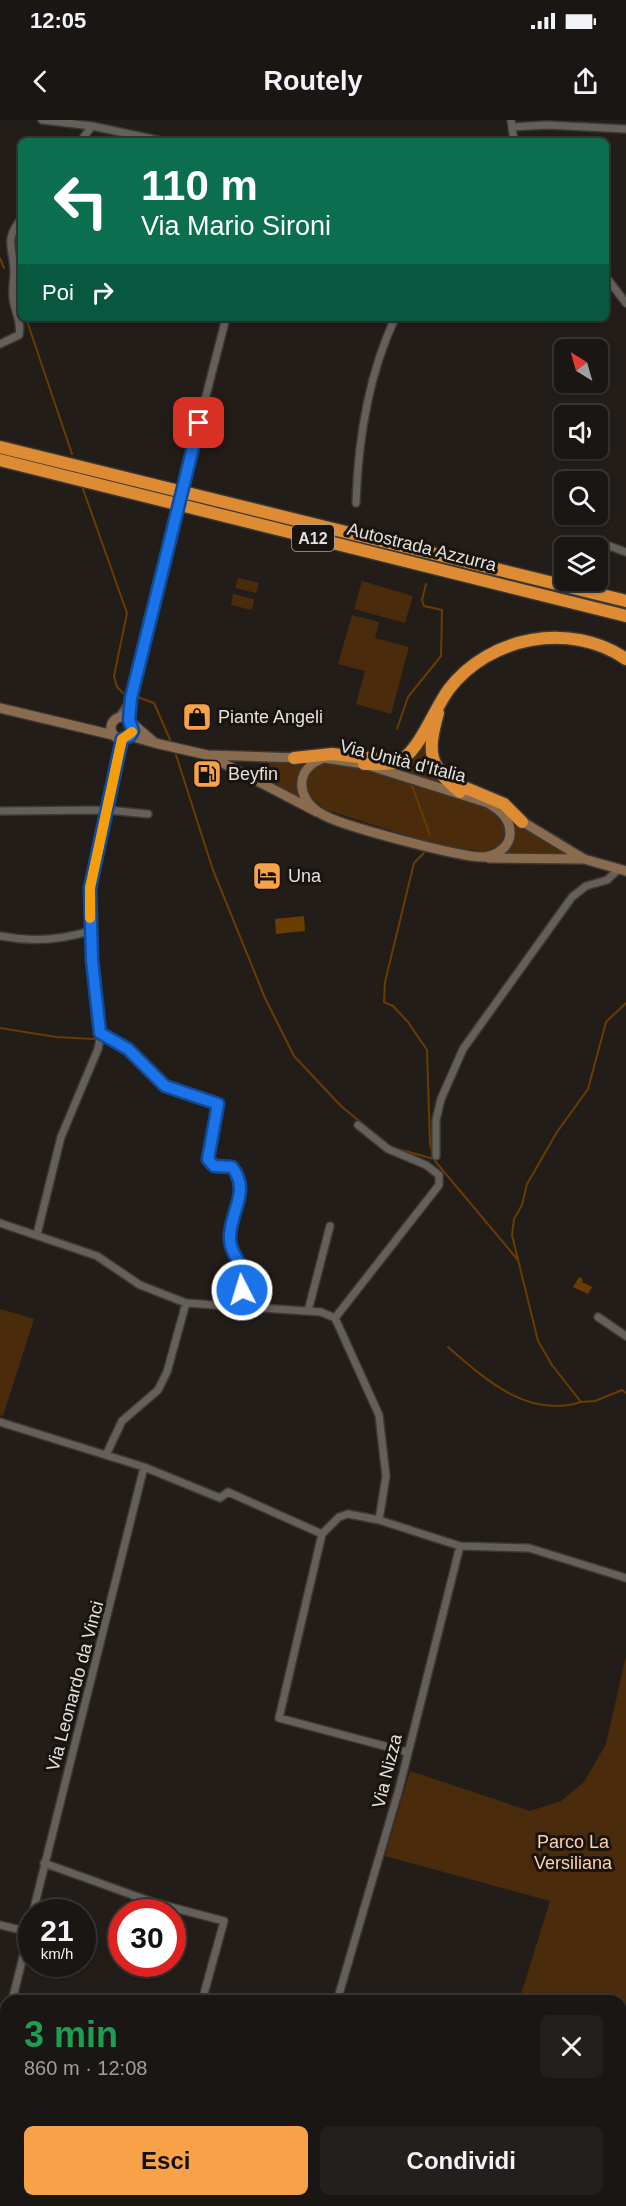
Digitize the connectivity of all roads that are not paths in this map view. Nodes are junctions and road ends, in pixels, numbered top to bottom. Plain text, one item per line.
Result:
1 (42, 120) edge
2 (512, 123) edge
3 (92, 126) junction
4 (626, 129) edge
5 (83, 138) edge
6 (148, 138) edge
7 (514, 138) edge
8 (18, 224) edge
9 (609, 281) edge
10 (626, 303) edge
11 (18, 318) edge
12 (19, 321) edge
13 (225, 321) edge
14 (394, 321) edge
15 (0, 344) edge
16 (0, 447) edge
17 (0, 460) edge
18 (356, 503) dead end
19 (608, 546) edge
20 (626, 552) edge
21 (626, 601) edge
22 (626, 616) edge
23 (626, 658) edge
24 (131, 698) junction
25 (440, 703) junction
26 (0, 708) edge
27 (115, 721) junction
28 (131, 722) junction
29 (78, 726) junction
30 (122, 737) junction
31 (155, 742) junction
32 (207, 755) junction
33 (294, 758) junction
34 (324, 758) junction
35 (364, 764) junction
36 (446, 780) junction
37 (460, 792) junction
38 (499, 809) junction
39 (108, 810) junction
40 (0, 811) edge
41 (320, 813) junction
42 (148, 814) dead end
43 (522, 822) junction
44 (483, 857) junction
45 (584, 859) junction
46 (623, 870) edge
47 (90, 931) junction
48 (0, 936) edge
49 (100, 1033) junction
50 (358, 1125) dead end
51 (436, 1156) dead end
52 (0, 1223) edge
53 (330, 1226) dead end
54 (37, 1234) junction
55 (186, 1303) junction
56 (239, 1307) junction
57 (308, 1311) junction
58 (333, 1317) junction
59 (598, 1317) dead end
60 (626, 1336) edge
61 (0, 1422) edge
62 (106, 1455) junction
63 (144, 1467) junction
64 (379, 1520) junction
65 (322, 1534) junction
66 (460, 1546) junction
67 (626, 1578) edge
68 (407, 1752) junction
69 (44, 1863) junction
70 (36, 1899) edge
71 (0, 1925) edge
72 (18, 1929) edge
73 (18, 1977) edge
74 (13, 1995) edge
75 (204, 1995) edge
76 (339, 1995) edge

1 - 3 street
2 - 4 street
2 - 7 street
3 - 5 street
3 - 6 street
8 - 11 street
9 - 10 street
12 - 15 street
13 - 24 street, bridge
14 - 18 street
16 - 21 highway, Autostrada Azzurra / A12
17 - 22 highway, Autostrada Azzurra / A12
19 - 20 street
23 - 25 highway
24 - 27 street
24 - 28 street
25 - 33 highway
25 - 35 highway
25 - 36 highway
26 - 29 main road
27 - 28 main road
27 - 29 main road
27 - 30 main road
28 - 30 main road
28 - 31 main road
29 - 30 main road
30 - 31 main road
30 - 39 street
31 - 32 main road
32 - 33 main road
32 - 41 main road
33 - 34 main road
34 - 35 main road, Via Unità d'Italia
34 - 41 main road, Via Unità d'Italia
35 - 37 main road, Via Unità d'Italia
36 - 37 highway
36 - 43 highway
37 - 38 main road, Via Unità d'Italia
38 - 43 main road, Via Unità d'Italia
38 - 44 main road
39 - 40 street
39 - 42 street
39 - 47 street
41 - 44 main road, Via Unità d'Italia
43 - 45 main road, Via Unità d'Italia
44 - 45 main road, Via Unità d'Italia
45 - 46 main road, Via Unità d'Italia
46 - 51 street
47 - 48 street
47 - 49 street
49 - 54 street
49 - 56 street
50 - 58 street
52 - 54 street
53 - 57 street
54 - 55 street
55 - 56 street
55 - 62 street
56 - 57 street
57 - 58 street
58 - 64 street
59 - 60 street
61 - 62 street
62 - 63 street
63 - 65 street
63 - 69 street, Via Leonardo da Vinci
64 - 65 street
64 - 66 street
65 - 68 street
66 - 67 street
66 - 68 street, Via Nizza
68 - 76 street, Via Nizza
69 - 70 street, Via Leonardo da Vinci
69 - 75 street
71 - 72 street
73 - 74 street

